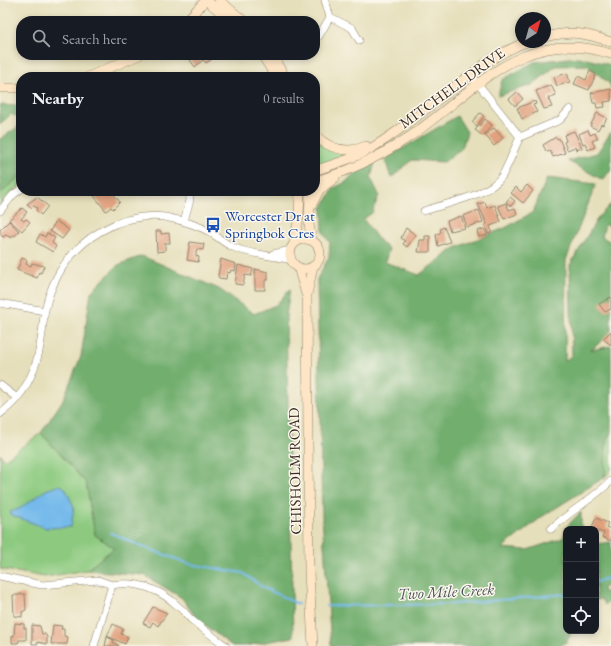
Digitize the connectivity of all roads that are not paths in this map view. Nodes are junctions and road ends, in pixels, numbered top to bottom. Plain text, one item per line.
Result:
1 (206, 0) edge
2 (219, 0) edge
3 (325, 0) edge
4 (191, 16) edge
5 (225, 16) edge
6 (238, 16) edge
7 (330, 17) junction
8 (320, 34) edge
9 (551, 35) edge
10 (359, 40) dead end
11 (611, 42) edge
12 (515, 46) edge
13 (611, 54) edge
14 (127, 60) edge
15 (275, 60) edge
16 (276, 60) edge
17 (100, 72) edge
18 (276, 72) edge
19 (282, 72) edge
20 (471, 75) junction
21 (478, 84) junction
22 (0, 88) edge
23 (16, 88) edge
24 (570, 109) dead end
25 (389, 137) junction
26 (520, 137) junction
27 (320, 139) edge
28 (320, 169) edge
29 (346, 171) junction
30 (320, 179) edge
31 (320, 189) edge
32 (16, 193) edge
33 (190, 196) edge
34 (300, 196) edge
35 (310, 196) edge
36 (316, 196) edge
37 (310, 208) junction
38 (424, 210) dead end
39 (0, 211) edge
40 (184, 221) junction
41 (312, 240) junction
42 (292, 247) junction
43 (270, 254) junction
44 (295, 263) junction
45 (313, 266) junction
46 (307, 295) junction
47 (0, 303) edge
48 (45, 311) junction
49 (0, 385) edge
50 (17, 398) junction
51 (0, 414) edge
52 (611, 481) edge
53 (551, 529) dead end
54 (0, 576) edge
55 (112, 585) junction
56 (94, 646) edge
57 (226, 646) edge
58 (314, 646) edge

1 - 4 main road
1 - 5 main road
2 - 6 main road
3 - 7 street
7 - 8 street
7 - 10 street
9 - 11 main road
12 - 20 main road, MITCHELL DRIVE
13 - 21 main road, MITCHELL DRIVE
14 - 17 main road
15 - 18 main road
16 - 19 main road
20 - 21 street
20 - 25 main road, MITCHELL DRIVE
21 - 26 street
21 - 29 main road, MITCHELL DRIVE
22 - 23 main road
24 - 26 street
25 - 27 main road
25 - 28 main road, MITCHELL DRIVE
26 - 38 street
29 - 30 main road, MITCHELL DRIVE
29 - 31 main road
32 - 39 street
33 - 40 street
34 - 42 main road
35 - 37 main road
36 - 37 main road
37 - 41 main road
40 - 43 street
40 - 48 street
41 - 42 main road
41 - 45 main road
42 - 43 street
42 - 44 main road
43 - 44 street
44 - 45 main road
44 - 46 main road, CHISHOLM ROAD
45 - 46 main road, CHISHOLM ROAD
46 - 58 main road, CHISHOLM ROAD
47 - 48 street
48 - 50 street
49 - 50 street
50 - 51 street
52 - 53 street
54 - 55 street
55 - 56 street
55 - 57 street

